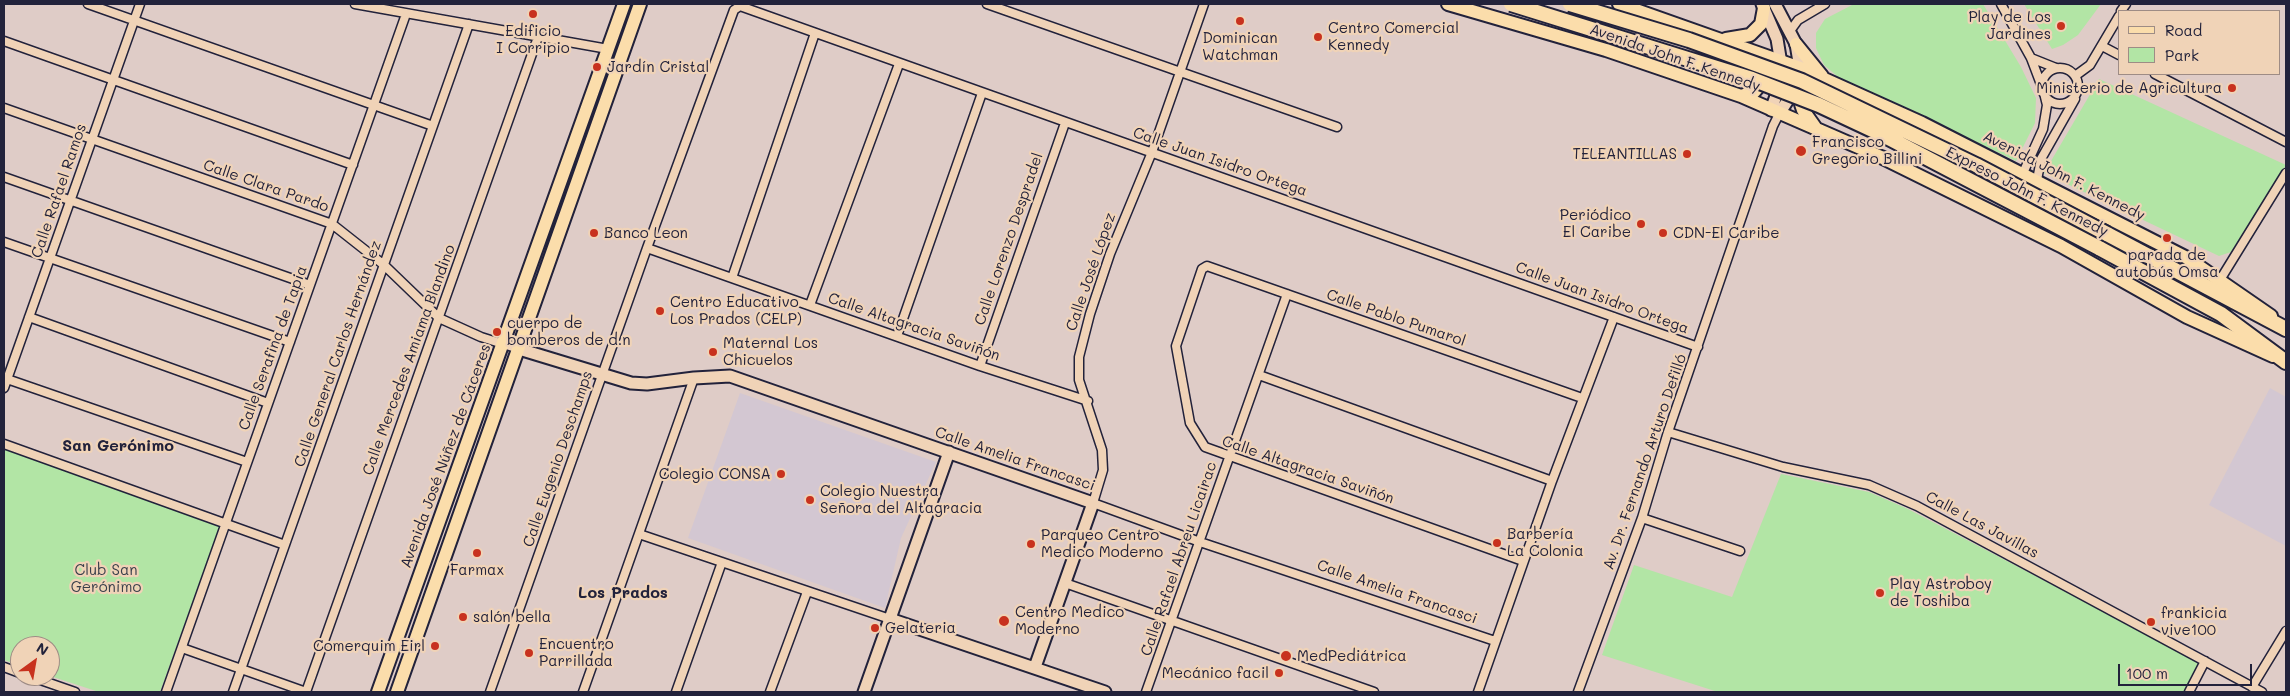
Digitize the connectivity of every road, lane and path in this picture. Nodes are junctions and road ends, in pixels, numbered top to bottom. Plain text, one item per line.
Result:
1 (88, 4) edge
2 (140, 4) edge
3 (355, 4) edge
4 (624, 4) edge
5 (640, 4) edge
6 (987, 4) edge
7 (1204, 4) edge
8 (1448, 4) edge
9 (1511, 4) edge
10 (1570, 4) edge
11 (1619, 4) edge
12 (1825, 4) edge
13 (2001, 4) edge
14 (1767, 5) edge
15 (734, 10) joint
16 (406, 14) junction
17 (2118, 18) edge
18 (134, 21) junction
19 (469, 24) junction
20 (1790, 31) junction
21 (815, 33) junction
22 (538, 37) junction
23 (1719, 39) junction
24 (4, 41) edge
25 (1796, 44) junction
26 (2102, 46) junction
27 (608, 49) junction
28 (1756, 52) junction
29 (2118, 54) edge
30 (2031, 58) junction
31 (1780, 61) junction
32 (899, 64) junction
33 (1800, 68) junction
34 (2056, 68) junction
35 (1180, 72) junction
36 (2157, 75) edge
37 (2075, 76) junction
38 (112, 80) junction
39 (1828, 81) junction
40 (2043, 92) junction
41 (982, 93) junction
42 (1741, 96) junction
43 (2076, 96) junction
44 (374, 106) junction
45 (4, 108) edge
46 (1775, 112) junction
47 (1065, 123) junction
48 (433, 126) junction
49 (1337, 126) dead end
50 (1817, 129) junction
51 (91, 140) junction
52 (2286, 142) edge
53 (1152, 152) junction
54 (353, 165) junction
55 (2023, 173) junction
56 (2286, 173) edge
57 (4, 177) edge
58 (2037, 180) junction
59 (70, 200) junction
60 (332, 224) junction
61 (4, 242) edge
62 (647, 248) junction
63 (50, 258) junction
64 (384, 265) junction
65 (1202, 269) joint
66 (732, 278) junction
67 (2220, 280) junction
68 (310, 285) junction
69 (1287, 294) junction
70 (810, 305) junction
71 (29, 317) junction
72 (1614, 317) junction
73 (439, 318) junction
74 (2286, 328) edge
75 (897, 336) junction
76 (290, 342) junction
77 (503, 343) junction
78 (1698, 347) junction
79 (519, 349) junction
80 (2286, 362) edge
81 (980, 366) junction
82 (602, 375) junction
83 (1259, 375) junction
84 (7, 378) junction
85 (694, 378) junction
86 (4, 388) edge
87 (1582, 398) junction
88 (1088, 401) junction
89 (268, 403) junction
90 (1668, 432) junction
91 (4, 444) edge
92 (949, 452) junction
93 (1230, 456) junction
94 (248, 462) junction
95 (1552, 481) junction
96 (1093, 503) junction
97 (1642, 518) junction
98 (226, 524) junction
99 (639, 534) junction
100 (1200, 542) junction
101 (285, 545) junction
102 (1740, 551) dead end
103 (1523, 561) junction
104 (722, 562) junction
105 (1065, 582) junction
106 (807, 592) junction
107 (890, 619) junction
108 (1172, 619) junction
109 (2286, 631) edge
110 (1495, 641) junction
111 (182, 648) junction
112 (2205, 661) junction
113 (1036, 667) junction
114 (241, 669) junction
115 (58, 686) edge
116 (2252, 687) junction
117 (75, 692) edge
118 (166, 692) edge
119 (233, 692) edge
120 (306, 692) edge
121 (378, 692) edge
122 (397, 692) edge
123 (490, 692) edge
124 (584, 692) edge
125 (676, 692) edge
126 (770, 692) edge
127 (864, 692) edge
128 (1105, 692) edge
129 (1146, 692) edge
130 (1374, 692) edge
131 (1478, 692) edge
132 (1578, 692) edge
133 (2189, 692) edge
134 (2262, 692) edge

1 - 18 street
2 - 18 street, Calle Rafael Ramos
3 - 16 street
4 - 27 main road, Avenida José Núñez de Cáceres
5 - 79 main road
6 - 35 street
7 - 35 street, Calle José López
8 - 42 main road, Avenida John F. Kennedy
9 - 80 highway, Expreso John F. Kennedy, bridge
10 - 74 highway, Expreso John F. Kennedy, bridge
11 - 23 main road, Avenida John F. Kennedy
12 - 20 street
13 - 30 street
14 - 20 street
14 - 23 main road
14 - 31 street
15 - 21 street, Calle Juan Isidro Ortega
15 - 62 street, Calle Eugenio Deschamps
16 - 19 street
16 - 44 street, Calle Serafina de Tapia
17 - 26 street
18 - 38 street, Calle Rafael Ramos
18 - 44 street
19 - 22 street
19 - 48 street, Calle General Carlos Hernández
20 - 25 street
21 - 32 street, Calle Juan Isidro Ortega
21 - 66 street
22 - 27 street
22 - 73 street, Calle Mercedes Amiama Blandino
23 - 28 main road, Avenida John F. Kennedy
24 - 38 street
25 - 33 street
25 - 39 main road
26 - 29 street
26 - 37 street
27 - 77 main road, Avenida José Núñez de Cáceres
28 - 31 main road, Avenida John F. Kennedy
28 - 42 main road
30 - 34 street
30 - 40 street
31 - 33 main road, Avenida John F. Kennedy
31 - 46 street
32 - 41 street, Calle Juan Isidro Ortega
32 - 70 street
33 - 39 main road, Avenida John F. Kennedy
33 - 46 street
34 - 37 street
34 - 40 street
35 - 49 street
35 - 53 street, Calle José López
36 - 52 street
37 - 43 street
38 - 51 street, Calle Rafael Ramos
38 - 54 street
39 - 50 main road
39 - 55 main road, Avenida John F. Kennedy
40 - 43 street
40 - 55 street
41 - 47 street, Calle Juan Isidro Ortega
41 - 75 street
42 - 46 main road, Avenida John F. Kennedy
43 - 58 street
44 - 48 street
44 - 54 street, Calle Serafina de Tapia
45 - 51 street, Calle Clara Pardo
46 - 50 main road, Avenida John F. Kennedy
46 - 78 street, Av. Dr. Fernando Arturo Defilló
47 - 53 street, Calle Juan Isidro Ortega
47 - 81 street, Calle Lorenzo Despradel
48 - 64 street, Calle General Carlos Hernández
50 - 80 main road, Avenida John F. Kennedy
51 - 59 street, Calle Rafael Ramos
51 - 60 street, Calle Clara Pardo
53 - 72 street, Calle Juan Isidro Ortega
53 - 88 street, Calle José López
54 - 60 street, Calle Serafina de Tapia
55 - 58 main road, Avenida John F. Kennedy
56 - 67 street
57 - 59 street
58 - 67 main road, Avenida John F. Kennedy
59 - 63 street, Calle Rafael Ramos
59 - 68 street
60 - 64 street, Calle Clara Pardo
60 - 68 street, Calle Serafina de Tapia
61 - 63 street
62 - 66 street, Calle Altagracia Saviñón
62 - 82 street, Calle Eugenio Deschamps
63 - 71 street, Calle Rafael Ramos
63 - 76 street
64 - 73 street, Calle Clara Pardo
64 - 101 street, Calle General Carlos Hernández
65 - 69 street, Calle Pablo Pumarol
65 - 93 street, Calle Altagracia Saviñón
66 - 70 street, Calle Altagracia Saviñón
67 - 74 main road, Avenida John F. Kennedy
68 - 76 street, Calle Serafina de Tapia
69 - 83 street, Calle Rafael Abreu Licairac
69 - 87 street, Calle Pablo Pumarol
70 - 75 street, Calle Altagracia Saviñón
71 - 84 street, Calle Rafael Ramos
71 - 89 street
72 - 78 street, Calle Juan Isidro Ortega
72 - 87 street
73 - 77 street, Calle Clara Pardo
73 - 120 street, Calle Mercedes Amiama Blandino
75 - 81 street, Calle Altagracia Saviñón
76 - 89 street, Calle Serafina de Tapia
77 - 79 street, Calle Clara Pardo
77 - 121 main road, Avenida José Núñez de Cáceres
78 - 90 street, Av. Dr. Fernando Arturo Defilló
79 - 82 street, Calle Amelia Francasci
79 - 122 main road
81 - 88 street, Calle Altagracia Saviñón
82 - 85 street, Calle Amelia Francasci
82 - 123 street, Calle Eugenio Deschamps
83 - 93 street, Calle Rafael Abreu Licairac
83 - 95 street
84 - 86 street, Calle Rafael Ramos
84 - 94 street
85 - 92 street, Calle Amelia Francasci
85 - 99 street
87 - 95 street
88 - 96 street, Calle José López
89 - 94 street, Calle Serafina de Tapia
90 - 97 street, Av. Dr. Fernando Arturo Defilló
90 - 112 street, Calle Las Javillas
91 - 98 street
92 - 96 street, Calle Amelia Francasci
92 - 107 street
93 - 100 street, Calle Rafael Abreu Licairac
93 - 103 street, Calle Altagracia Saviñón
94 - 98 street, Calle Serafina de Tapia
95 - 103 street
96 - 100 street, Calle Amelia Francasci
96 - 105 street, Calle José López
97 - 102 street
97 - 132 street, Av. Dr. Fernando Arturo Defilló
98 - 101 street
98 - 111 street, Calle Serafina de Tapia
99 - 104 street
99 - 124 street
100 - 108 street, Calle Rafael Abreu Licairac
100 - 110 street, Calle Amelia Francasci
101 - 114 street, Calle General Carlos Hernández
103 - 110 street
104 - 106 street
104 - 125 street
105 - 108 street
105 - 113 street, Calle José López
106 - 107 street
106 - 126 street
107 - 113 street
107 - 127 street
108 - 129 street, Calle Rafael Abreu Licairac
108 - 130 street
109 - 116 street
110 - 131 street
111 - 114 street
111 - 118 street, Calle Serafina de Tapia
112 - 116 street, Calle Las Javillas
112 - 133 street
113 - 128 street
114 - 119 street, Calle General Carlos Hernández
114 - 120 street
115 - 117 street
116 - 134 street, Calle Las Javillas

